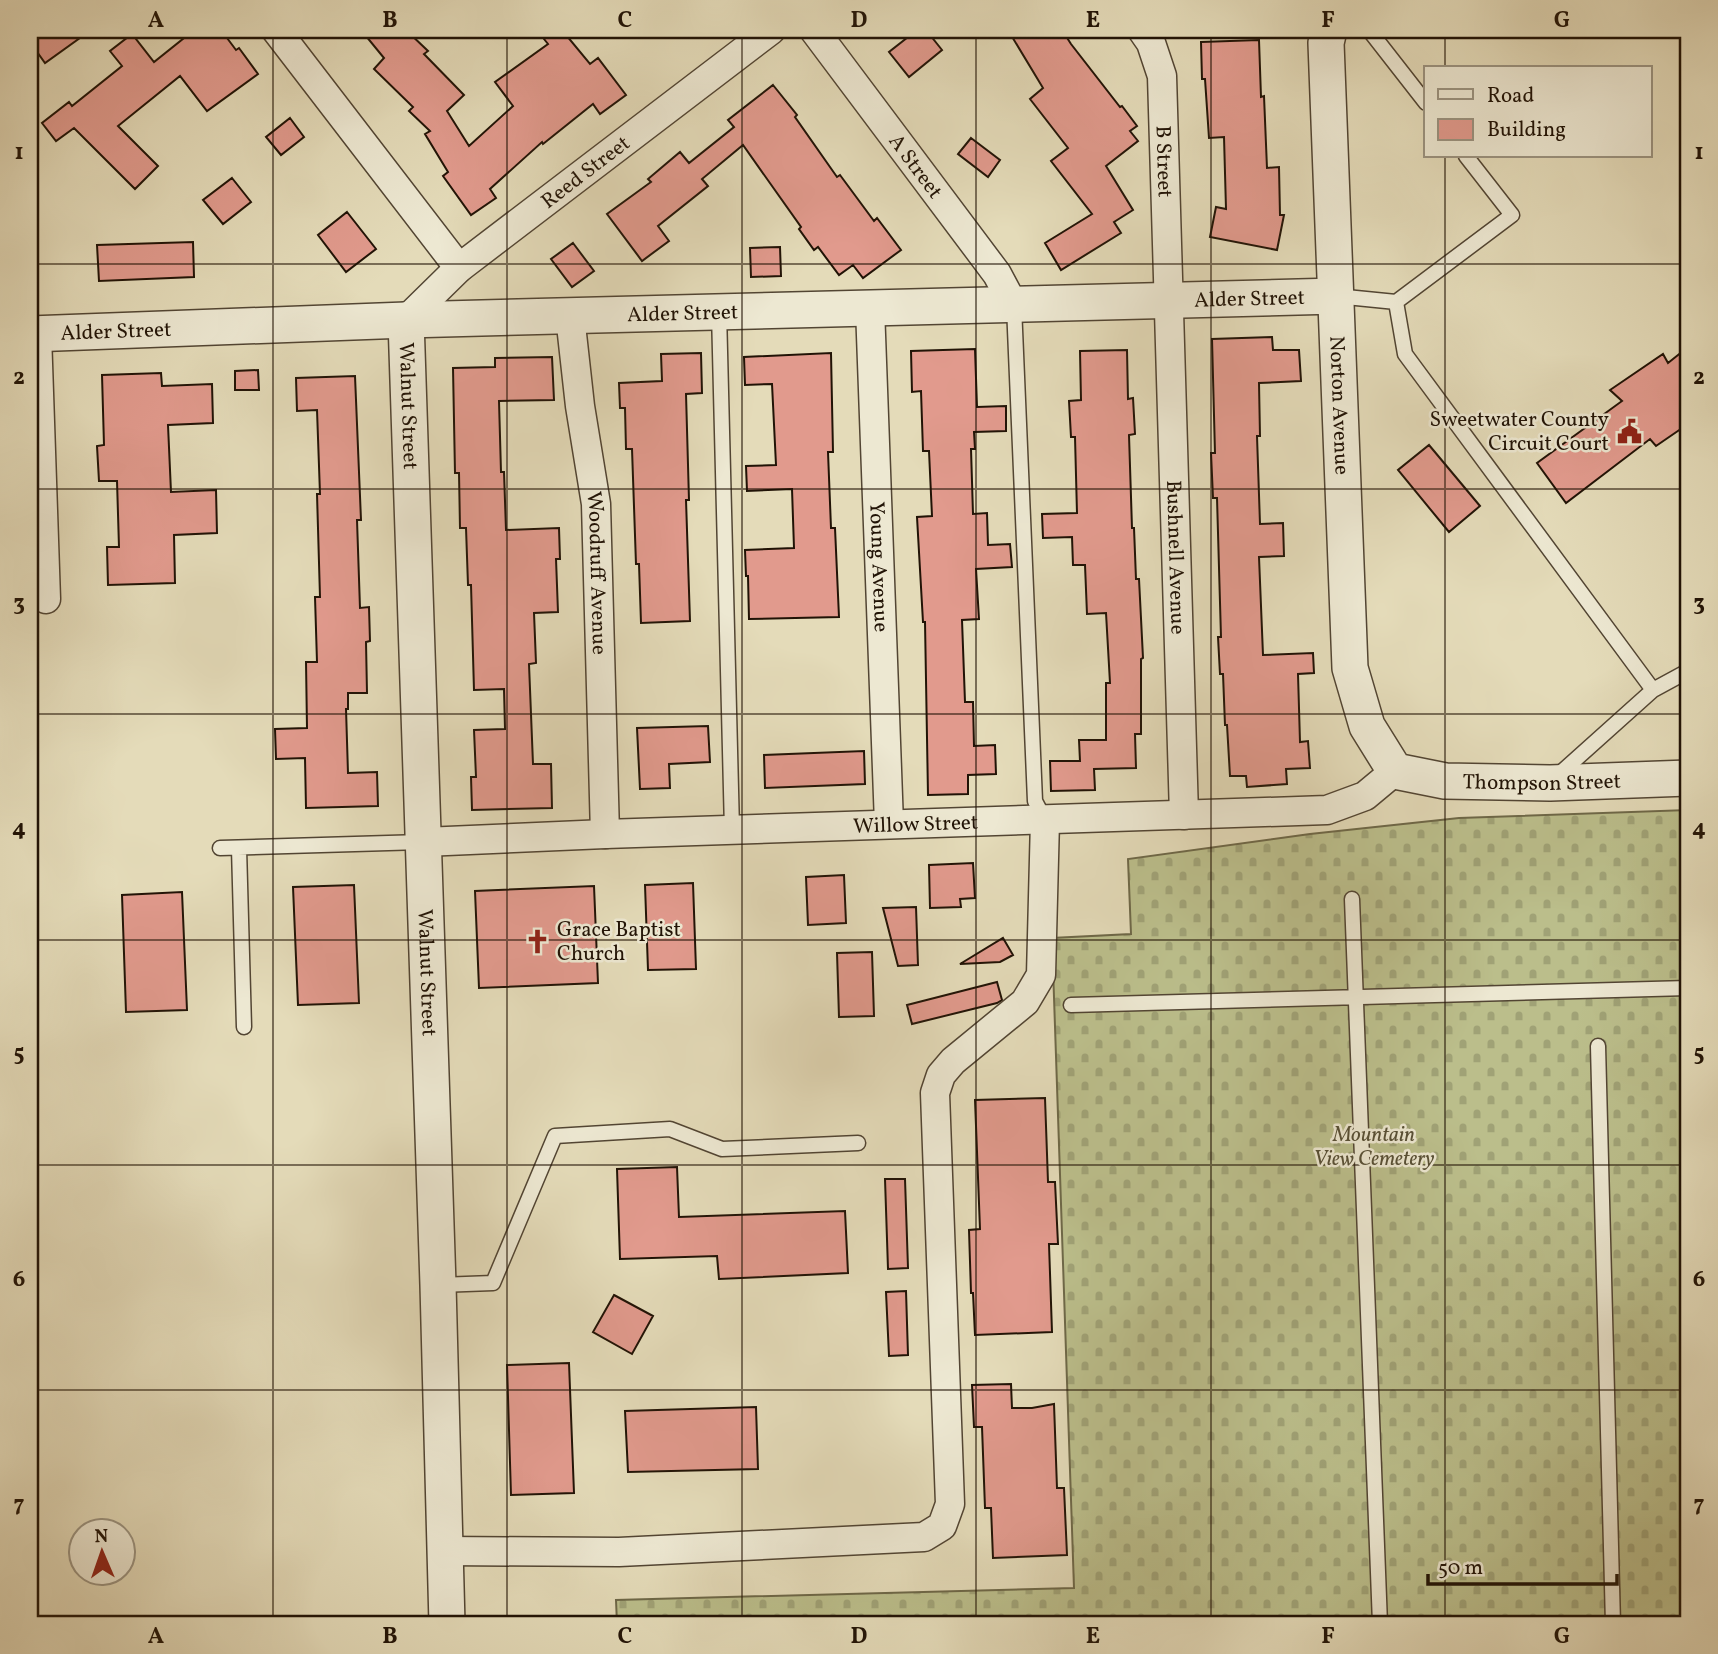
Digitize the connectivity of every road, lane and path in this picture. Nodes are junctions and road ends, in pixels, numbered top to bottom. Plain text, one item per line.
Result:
1 (276, 30) edge
2 (772, 30) edge
3 (814, 30) edge
4 (1142, 30) edge
5 (1329, 30) edge
6 (1369, 30) edge
7 (1424, 100) edge
8 (1468, 158) edge
9 (460, 268) junction
10 (1336, 296) junction
11 (1168, 300) junction
12 (1396, 302) junction
13 (1013, 304) junction
14 (870, 308) junction
15 (719, 312) junction
16 (570, 316) junction
17 (406, 320) junction
18 (33, 334) edge
19 (46, 599) dead end
20 (1688, 671) edge
21 (1653, 690) junction
22 (1395, 771) junction
23 (1688, 779) edge
24 (1550, 783) junction
25 (1184, 815) junction
26 (1045, 820) junction
27 (889, 824) junction
28 (732, 830) junction
29 (605, 834) junction
30 (424, 842) junction
31 (220, 848) dead end
32 (239, 848) junction
33 (1352, 899) dead end
34 (1688, 988) edge
35 (1356, 998) junction
36 (1071, 1005) dead end
37 (244, 1027) dead end
38 (1598, 1046) dead end
39 (858, 1143) dead end
40 (438, 1285) junction
41 (444, 1551) junction
42 (447, 1624) edge
43 (1380, 1624) edge
44 (1613, 1624) edge

1 - 9 street
2 - 9 street, Reed Street
3 - 13 street, A Street
4 - 11 street, B Street
5 - 10 street, Norton Avenue
6 - 7 lane
8 - 12 lane
9 - 17 street, Reed Street
10 - 11 street, Alder Street
10 - 12 lane
10 - 22 street, Norton Avenue
11 - 13 street, Alder Street
11 - 25 street, Bushnell Avenue
12 - 21 lane
13 - 14 street, Alder Street
13 - 26 lane
14 - 15 street, Alder Street
14 - 27 street, Young Avenue
15 - 16 street, Alder Street
15 - 28 lane
16 - 17 street, Alder Street
16 - 29 street, Woodruff Avenue
17 - 18 street, Alder Street
17 - 30 street, Walnut Street
18 - 19 street
20 - 21 lane
21 - 24 lane
22 - 24 street, Thompson Street
22 - 25 street, Willow Street
23 - 24 street, Thompson Street
25 - 26 street, Willow Street
26 - 27 street, Willow Street
26 - 41 street
27 - 28 street, Willow Street
28 - 29 street, Willow Street
29 - 30 street, Willow Street
30 - 32 lane
30 - 40 street, Walnut Street
31 - 32 lane
32 - 37 lane
33 - 35 lane
34 - 35 lane
35 - 36 lane
35 - 43 lane
38 - 44 lane
39 - 40 lane
40 - 41 street, Walnut Street
41 - 42 street, Walnut Street

